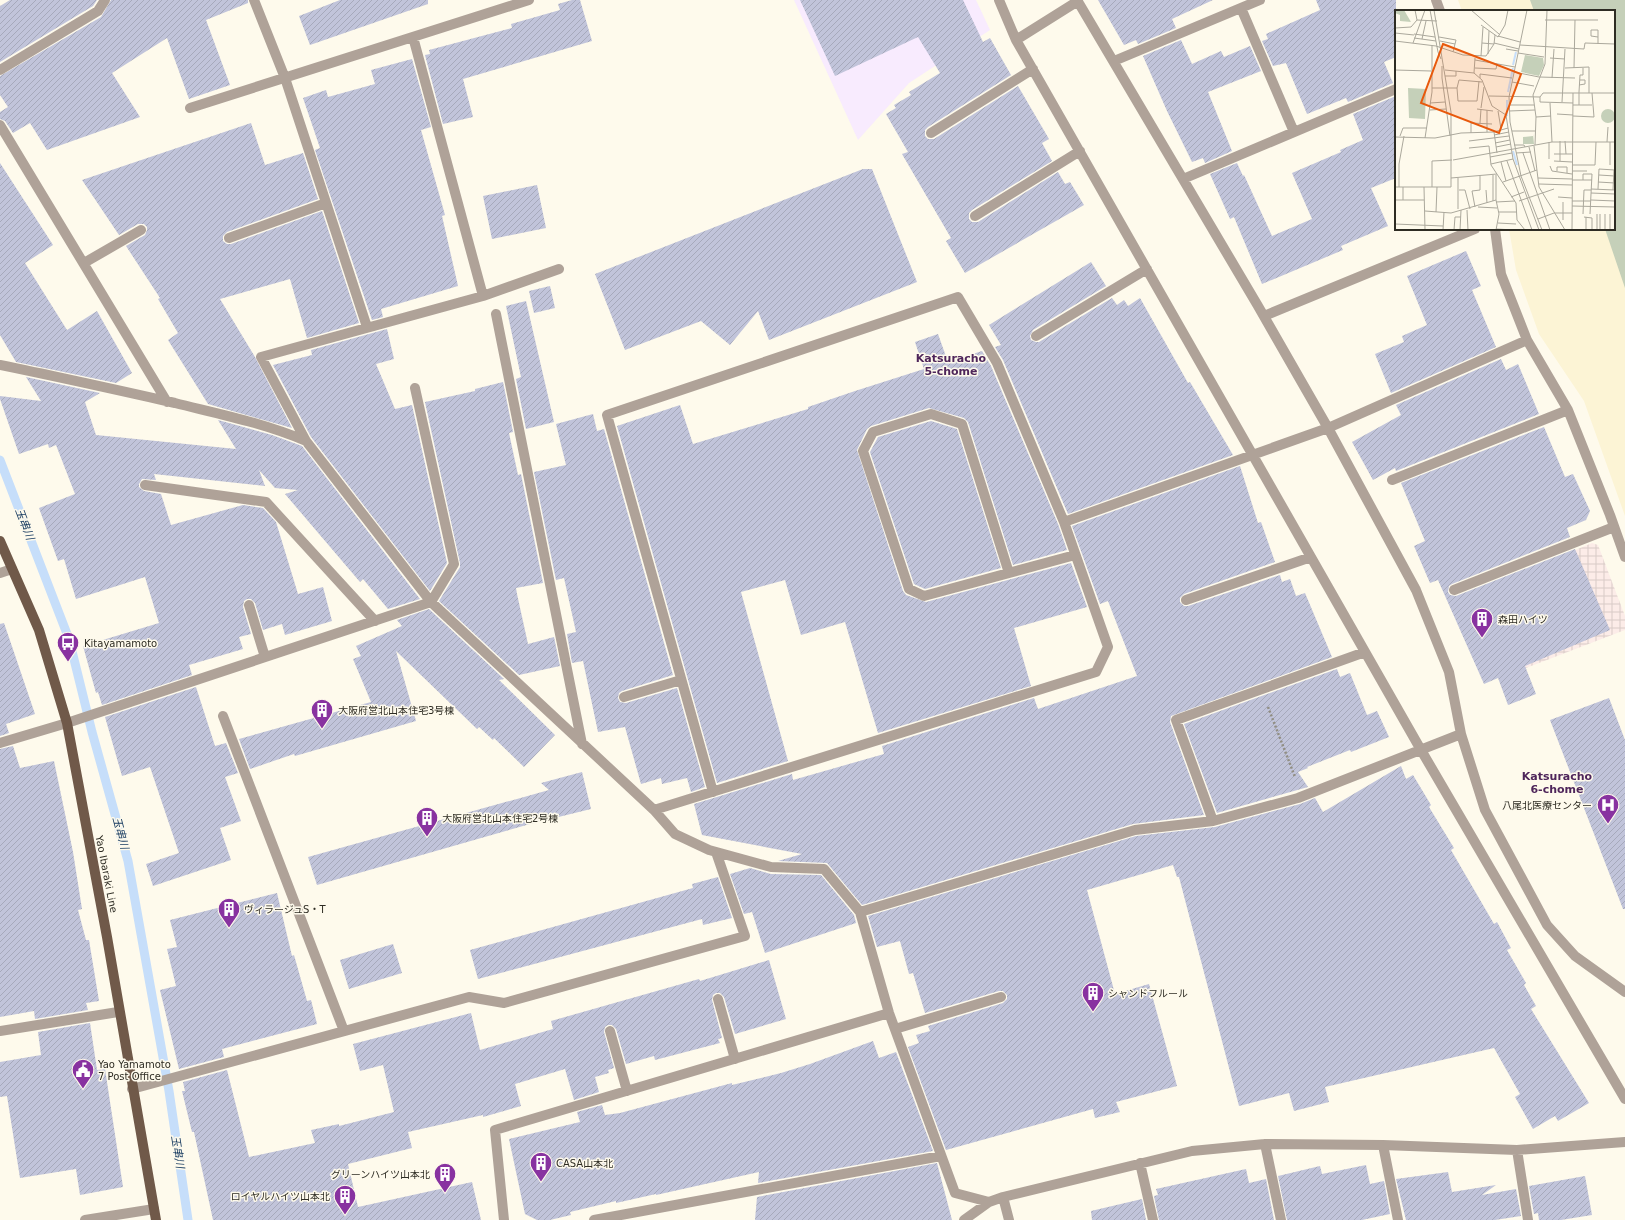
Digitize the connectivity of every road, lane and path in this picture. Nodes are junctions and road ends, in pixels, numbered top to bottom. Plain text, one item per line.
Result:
1 (105, 0) edge
2 (254, 0) edge
3 (529, 0) edge
4 (999, 0) edge
5 (1260, 0) edge
6 (1436, 0) edge
7 (1077, 1) edge
8 (1241, 8) junction
9 (1440, 10) edge
10 (413, 37) junction
11 (1016, 40) junction
12 (1114, 61) junction
13 (1033, 68) junction
14 (0, 70) edge
15 (285, 78) junction
16 (1395, 90) edge
17 (190, 108) dead end
18 (0, 125) edge
19 (931, 132) dead end
20 (1294, 132) junction
21 (1080, 151) junction
22 (1183, 179) junction
23 (326, 203) junction
24 (975, 216) dead end
25 (141, 230) dead end
26 (1473, 230) edge
27 (1495, 230) edge
28 (229, 238) dead end
29 (84, 264) junction
30 (559, 268) dead end
31 (1147, 269) junction
32 (483, 296) junction
33 (496, 314) dead end
34 (1264, 316) junction
35 (367, 327) junction
36 (1036, 336) dead end
37 (1527, 340) junction
38 (0, 366) edge
39 (415, 388) dead end
40 (167, 402) junction
41 (1568, 410) junction
42 (1328, 428) junction
43 (306, 441) junction
44 (1254, 454) junction
45 (1392, 480) dead end
46 (145, 485) dead end
47 (1064, 522) junction
48 (1614, 527) junction
49 (0, 541) edge
50 (1075, 555) junction
51 (1312, 557) junction
52 (1625, 557) edge
53 (12, 569) junction
54 (0, 573) edge
55 (1009, 573) junction
56 (1454, 590) dead end
57 (1186, 600) dead end
58 (431, 602) junction
59 (249, 604) dead end
60 (375, 621) junction
61 (1365, 652) junction
62 (265, 658) junction
63 (681, 680) junction
64 (1261, 689) junction
65 (624, 697) dead end
66 (223, 716) dead end
67 (68, 722) junction
68 (1461, 734) junction
69 (0, 742) edge
70 (582, 744) junction
71 (1421, 750) junction
72 (713, 792) junction
73 (1302, 796) junction
74 (654, 810) junction
75 (1213, 822) junction
76 (716, 852) junction
77 (860, 912) junction
78 (1625, 992) edge
79 (1001, 997) dead end
80 (718, 999) dead end
81 (118, 1012) junction
82 (889, 1013) junction
83 (895, 1029) junction
84 (344, 1030) junction
85 (0, 1031) edge
86 (610, 1031) dead end
87 (735, 1059) junction
88 (132, 1089) junction
89 (627, 1091) junction
90 (1625, 1100) edge
91 (1625, 1142) edge
92 (1265, 1144) junction
93 (1383, 1145) junction
94 (1517, 1150) junction
95 (941, 1156) junction
96 (1140, 1163) junction
97 (1002, 1197) junction
98 (989, 1202) junction
99 (154, 1209) junction
100 (85, 1220) edge
101 (156, 1220) edge
102 (504, 1220) edge
103 (594, 1220) edge
104 (964, 1220) edge
105 (1009, 1220) edge
106 (1153, 1220) edge
107 (1281, 1220) edge
108 (1398, 1220) edge
109 (1528, 1220) edge

1 - 14 street
2 - 15 street
3 - 10 street
4 - 11 street
5 - 8 street
6 - 9 street
7 - 11 street
7 - 12 street
8 - 12 street
8 - 20 street
10 - 15 street
10 - 32 street
11 - 13 street
12 - 22 street
13 - 19 street
13 - 21 street
15 - 17 street
15 - 23 street
16 - 20 street
18 - 29 street
20 - 22 street
21 - 24 street
21 - 31 street
22 - 34 street
23 - 28 street
23 - 35 street
25 - 29 street
26 - 34 street
27 - 37 street
29 - 40 street
30 - 32 street
31 - 36 street
31 - 44 street
32 - 35 street
33 - 70 street
34 - 42 street
35 - 43 street
37 - 41 street
37 - 42 street
38 - 40 street
39 - 58 street
40 - 43 street
41 - 45 street
41 - 48 street
42 - 44 street
42 - 68 street
43 - 58 street
44 - 47 street
44 - 51 street
46 - 60 street
47 - 50 street
47 - 63 street
48 - 52 street
48 - 56 street
49 - 53 main road, Yao Ibaraki Line
50 - 55 street
50 - 72 street
51 - 57 street
51 - 61 street
53 - 54 street
53 - 67 main road, Yao Ibaraki Line
55 - 55 street
58 - 60 street
58 - 70 street
59 - 62 street
60 - 62 street
61 - 64 street
61 - 71 street
62 - 67 street
63 - 65 street
63 - 72 street
64 - 73 path
64 - 75 street
66 - 84 street
67 - 69 street
67 - 81 main road, Yao Ibaraki Line
68 - 71 street
68 - 78 street
70 - 74 street
71 - 73 street
71 - 90 street
72 - 74 street
73 - 75 street
74 - 76 street
75 - 77 street
76 - 77 street
76 - 84 street
77 - 82 street
79 - 83 street
80 - 87 street
81 - 85 street
81 - 88 main road, Yao Ibaraki Line
82 - 83 street
82 - 87 street
83 - 95 street
84 - 88 street
86 - 89 street
87 - 89 street
88 - 99 main road, Yao Ibaraki Line
89 - 102 street
91 - 94 street
92 - 93 street
92 - 96 street
92 - 107 street
93 - 94 street
93 - 108 street
94 - 109 street
95 - 98 street
95 - 103 street
96 - 97 street
96 - 106 street
97 - 98 street
97 - 105 street
98 - 104 street
99 - 100 street
99 - 101 main road, Yao Ibaraki Line

